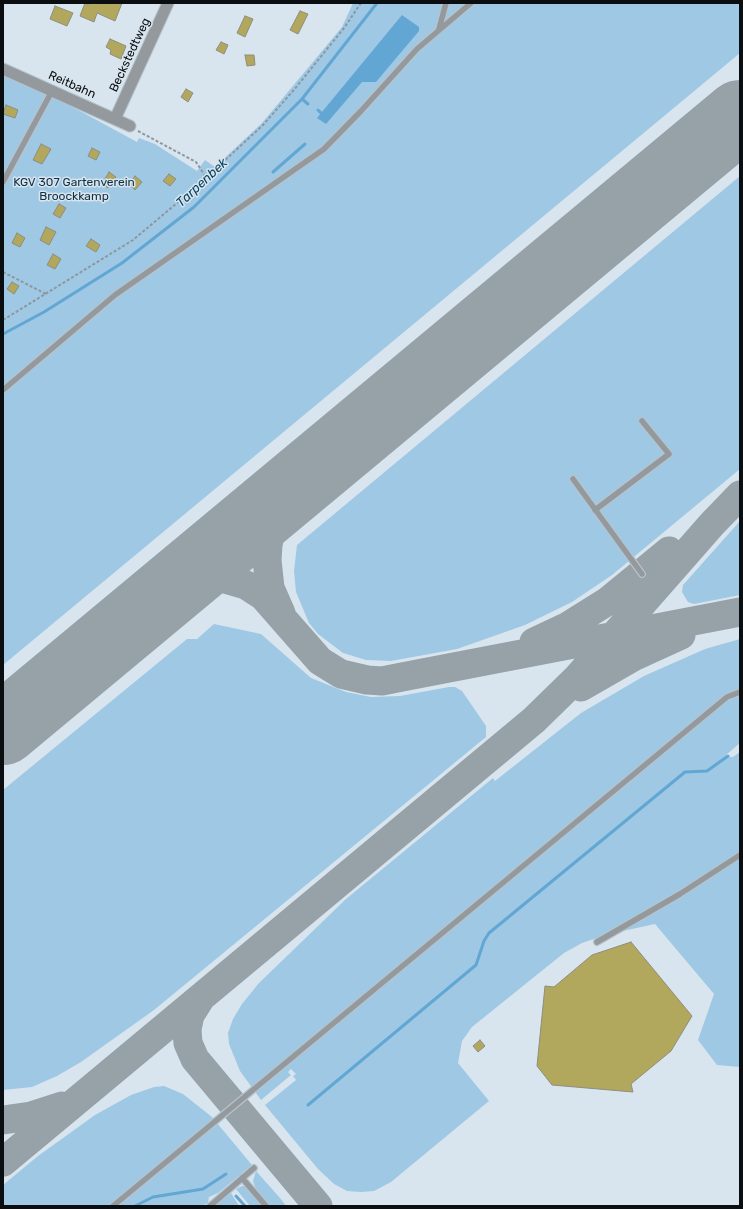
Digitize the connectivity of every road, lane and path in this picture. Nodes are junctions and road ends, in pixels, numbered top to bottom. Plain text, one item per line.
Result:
1 (168, 3) edge
2 (361, 3) edge
3 (446, 3) edge
4 (471, 3) edge
5 (439, 29) junction
6 (3, 69) edge
7 (52, 91) junction
8 (115, 118) junction
9 (130, 126) joint
10 (205, 179) junction
11 (3, 182) edge
12 (3, 272) edge
13 (46, 294) junction
14 (3, 320) edge
15 (3, 390) edge
16 (642, 422) dead end
17 (573, 479) dead end
18 (595, 510) junction
19 (642, 574) dead end
20 (740, 692) edge
21 (740, 855) edge
22 (596, 942) dead end
23 (254, 1168) dead end
24 (242, 1178) junction
25 (112, 1206) edge
26 (210, 1206) edge
27 (266, 1206) edge

1 - 8 street, Beckstedtweg
2 - 10 path
3 - 5 lane
4 - 5 lane
5 - 15 lane
6 - 7 street, Reitbahn
7 - 8 street, Reitbahn
7 - 11 lane
8 - 9 street, Reitbahn
9 - 10 path
10 - 13 path
12 - 13 path
13 - 14 path
16 - 18 lane
17 - 18 lane
18 - 19 lane
20 - 25 lane
21 - 22 lane
23 - 24 lane
24 - 26 lane
24 - 27 lane

